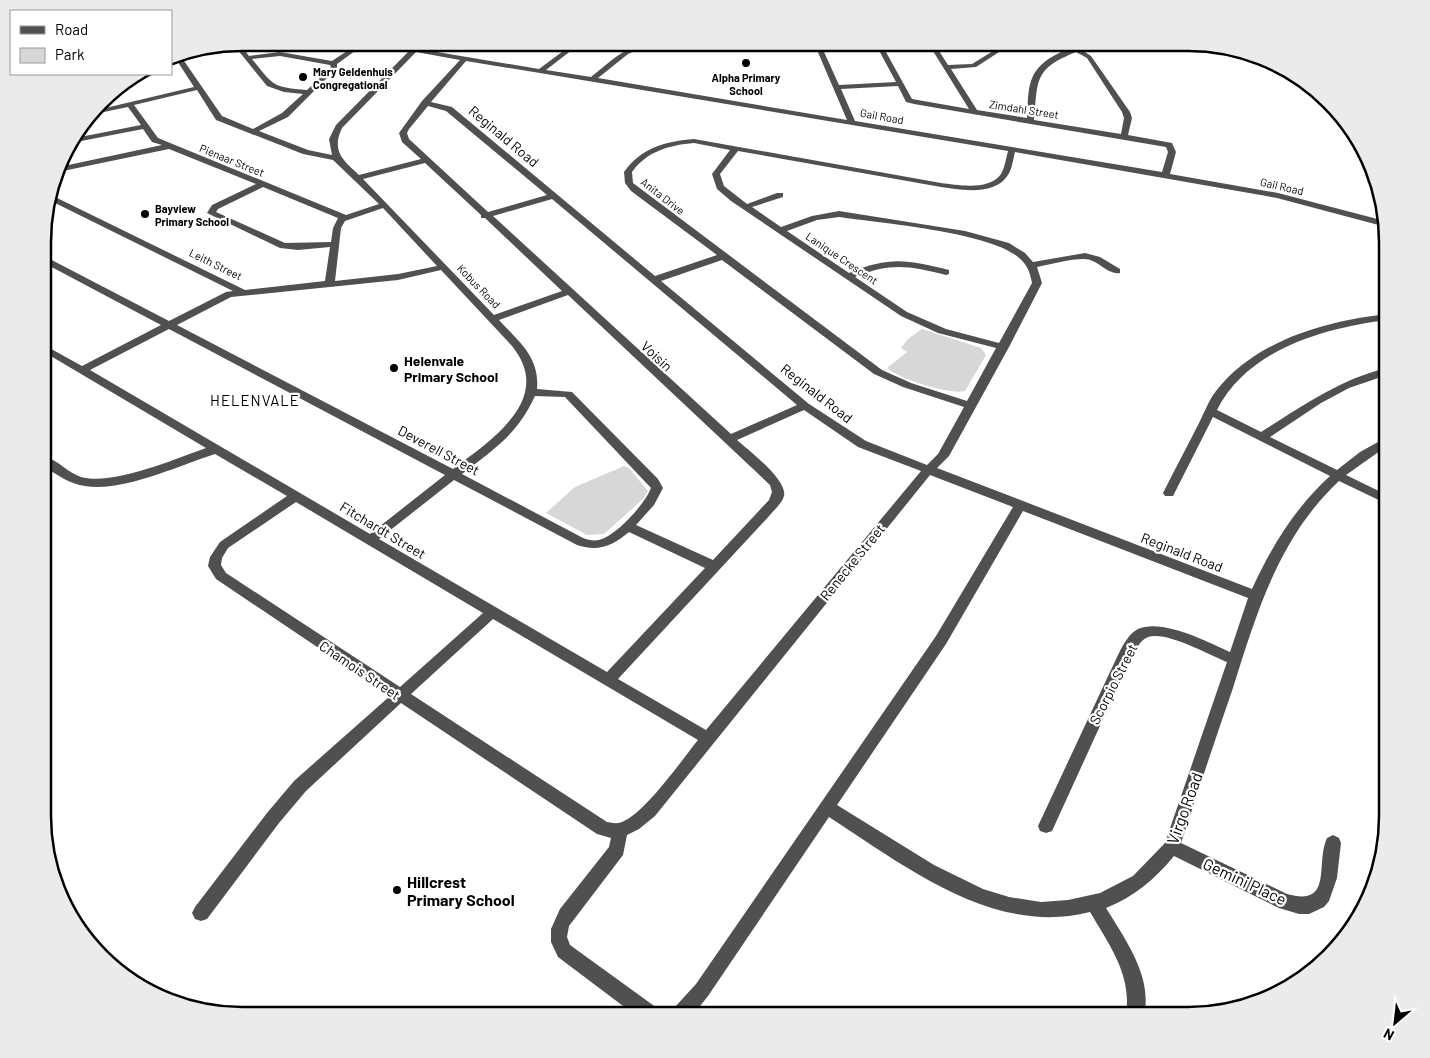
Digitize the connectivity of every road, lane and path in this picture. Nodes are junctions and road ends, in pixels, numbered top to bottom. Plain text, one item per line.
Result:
1 (242, 51) edge
2 (350, 51) edge
3 (413, 51) edge
4 (437, 51) edge
5 (567, 51) edge
6 (631, 51) edge
7 (821, 51) edge
8 (882, 51) edge
9 (937, 51) edge
10 (997, 51) edge
11 (1071, 51) edge
12 (1079, 51) edge
13 (247, 58) junction
14 (464, 58) junction
15 (180, 62) edge
16 (333, 63) junction
17 (948, 67) junction
18 (540, 70) junction
19 (592, 79) junction
20 (900, 84) junction
21 (837, 87) junction
22 (198, 88) junction
23 (309, 92) junction
24 (129, 103) junction
25 (425, 103) junction
26 (845, 106) junction
27 (105, 110) edge
28 (975, 113) junction
29 (817, 116) junction
30 (852, 122) junction
31 (1030, 122) junction
32 (146, 126) junction
33 (252, 132) junction
34 (1124, 137) junction
35 (81, 139) edge
36 (170, 146) junction
37 (736, 148) junction
38 (1012, 149) junction
39 (336, 158) junction
40 (426, 160) junction
41 (66, 168) edge
42 (1166, 174) junction
43 (359, 178) junction
44 (264, 184) junction
45 (780, 195) dead end
46 (552, 196) junction
47 (56, 200) edge
48 (385, 206) junction
49 (745, 207) junction
50 (484, 216) junction
51 (344, 217) junction
52 (1377, 222) edge
53 (780, 230) junction
54 (334, 244) junction
55 (724, 256) junction
56 (51, 263) edge
57 (1031, 265) junction
58 (444, 268) junction
59 (1117, 271) dead end
60 (946, 272) dead end
61 (849, 276) junction
62 (654, 280) junction
63 (330, 282) junction
64 (241, 291) junction
65 (568, 292) junction
66 (1379, 318) edge
67 (493, 319) junction
68 (168, 324) junction
69 (1004, 347) junction
70 (51, 352) edge
71 (82, 370) junction
72 (1379, 374) edge
73 (531, 392) junction
74 (804, 406) junction
75 (971, 406) junction
76 (1211, 412) junction
77 (1261, 437) junction
78 (728, 440) junction
79 (1379, 445) edge
80 (216, 449) junction
81 (51, 465) edge
82 (928, 470) junction
83 (454, 475) junction
84 (1335, 475) junction
85 (1169, 493) dead end
86 (296, 496) junction
87 (1379, 496) edge
88 (1020, 505) junction
89 (626, 526) junction
90 (370, 540) junction
91 (715, 567) junction
92 (1256, 596) junction
93 (492, 612) junction
94 (1235, 660) junction
95 (608, 680) junction
96 (399, 696) junction
97 (707, 738) junction
98 (828, 808) junction
99 (1046, 826) dead end
100 (620, 830) junction
101 (1333, 843) dead end
102 (1172, 847) junction
103 (1095, 905) junction
104 (200, 914) dead end
105 (639, 1007) edge
106 (688, 1007) edge
107 (1138, 1007) edge

1 - 13 street
2 - 16 street
3 - 39 street
4 - 14 street, Gail Road
5 - 18 street
6 - 19 street
7 - 21 street
8 - 20 street, Zimdahl Street
9 - 17 street
10 - 17 street
11 - 31 street
12 - 34 street
13 - 16 street
13 - 23 street
14 - 18 street, Gail Road
14 - 25 street, Voisin
15 - 22 street
16 - 23 street
17 - 28 street
18 - 19 street, Gail Road
19 - 29 street, Gail Road
20 - 21 street
20 - 28 street, Zimdahl Street
21 - 26 street
22 - 24 street
22 - 33 street
23 - 33 street
24 - 27 street
24 - 32 street, Pienaar Street
25 - 40 street, Voisin
25 - 46 street, Reginald Road
26 - 29 street
26 - 30 street
28 - 31 street, Zimdahl Street
29 - 30 street, Gail Road
30 - 38 street, Gail Road
31 - 34 street, Zimdahl Street
32 - 35 street
32 - 36 street, Pienaar Street
33 - 39 street
34 - 42 street, Zimdahl Street
36 - 41 street
36 - 44 street, Pienaar Street
37 - 38 street, Anita Drive
37 - 49 street, Lanique Crescent
37 - 55 street, Anita Drive
38 - 42 street, Gail Road
39 - 43 street, Kobus Road
40 - 43 street
40 - 50 street, Voisin
42 - 52 street, Gail Road
43 - 48 street, Kobus Road
44 - 51 street, Pienaar Street
44 - 54 street
45 - 49 street
46 - 50 street
46 - 62 street, Reginald Road
47 - 64 street, Leith Street
48 - 51 street
48 - 58 street, Kobus Road
49 - 53 street, Lanique Crescent
50 - 65 street, Voisin
51 - 54 street
53 - 57 street
53 - 61 street, Lanique Crescent
54 - 63 street
55 - 62 street
55 - 75 street, Anita Drive
56 - 68 street, Deverell Street
57 - 59 street
57 - 69 street, Renecke Street
58 - 63 street, Leith Street
58 - 67 street, Kobus Road
60 - 61 street
61 - 69 street, Lanique Crescent
62 - 74 street, Reginald Road
63 - 64 street, Leith Street
64 - 68 street
65 - 67 street
65 - 78 street, Voisin
66 - 76 street
67 - 73 street, Kobus Road
68 - 71 street
68 - 83 street, Deverell Street
69 - 75 street, Renecke Street
70 - 71 street, Fitchardt Street
71 - 80 street, Fitchardt Street
72 - 77 street
73 - 83 street, Kobus Road
73 - 89 street, Deverell Street
74 - 78 street
74 - 82 street, Reginald Road
75 - 82 street, Renecke Street
76 - 77 street
76 - 85 street
77 - 84 street
78 - 91 street, Voisin
79 - 84 street, Virgo Road
80 - 81 street
80 - 86 street, Fitchardt Street
82 - 88 street, Reginald Road
82 - 97 street, Renecke Street
83 - 89 street, Deverell Street
83 - 90 street, Kobus Road
84 - 87 street
84 - 92 street, Virgo Road
86 - 90 street, Fitchardt Street
86 - 96 street, Chamois Street
88 - 92 street, Reginald Road
88 - 98 street
89 - 91 street
90 - 93 street, Fitchardt Street
91 - 95 street, Voisin
92 - 94 street, Virgo Road
93 - 95 street, Fitchardt Street
93 - 96 street
94 - 99 street, Scorpio Street
94 - 102 street, Virgo Road
95 - 97 street, Fitchardt Street
96 - 100 street, Chamois Street
96 - 104 street
97 - 100 street, Renecke Street
98 - 103 street, Virgo Road
98 - 106 street
100 - 105 street
101 - 102 street, Gemini Place
102 - 103 street, Virgo Road
103 - 107 street

